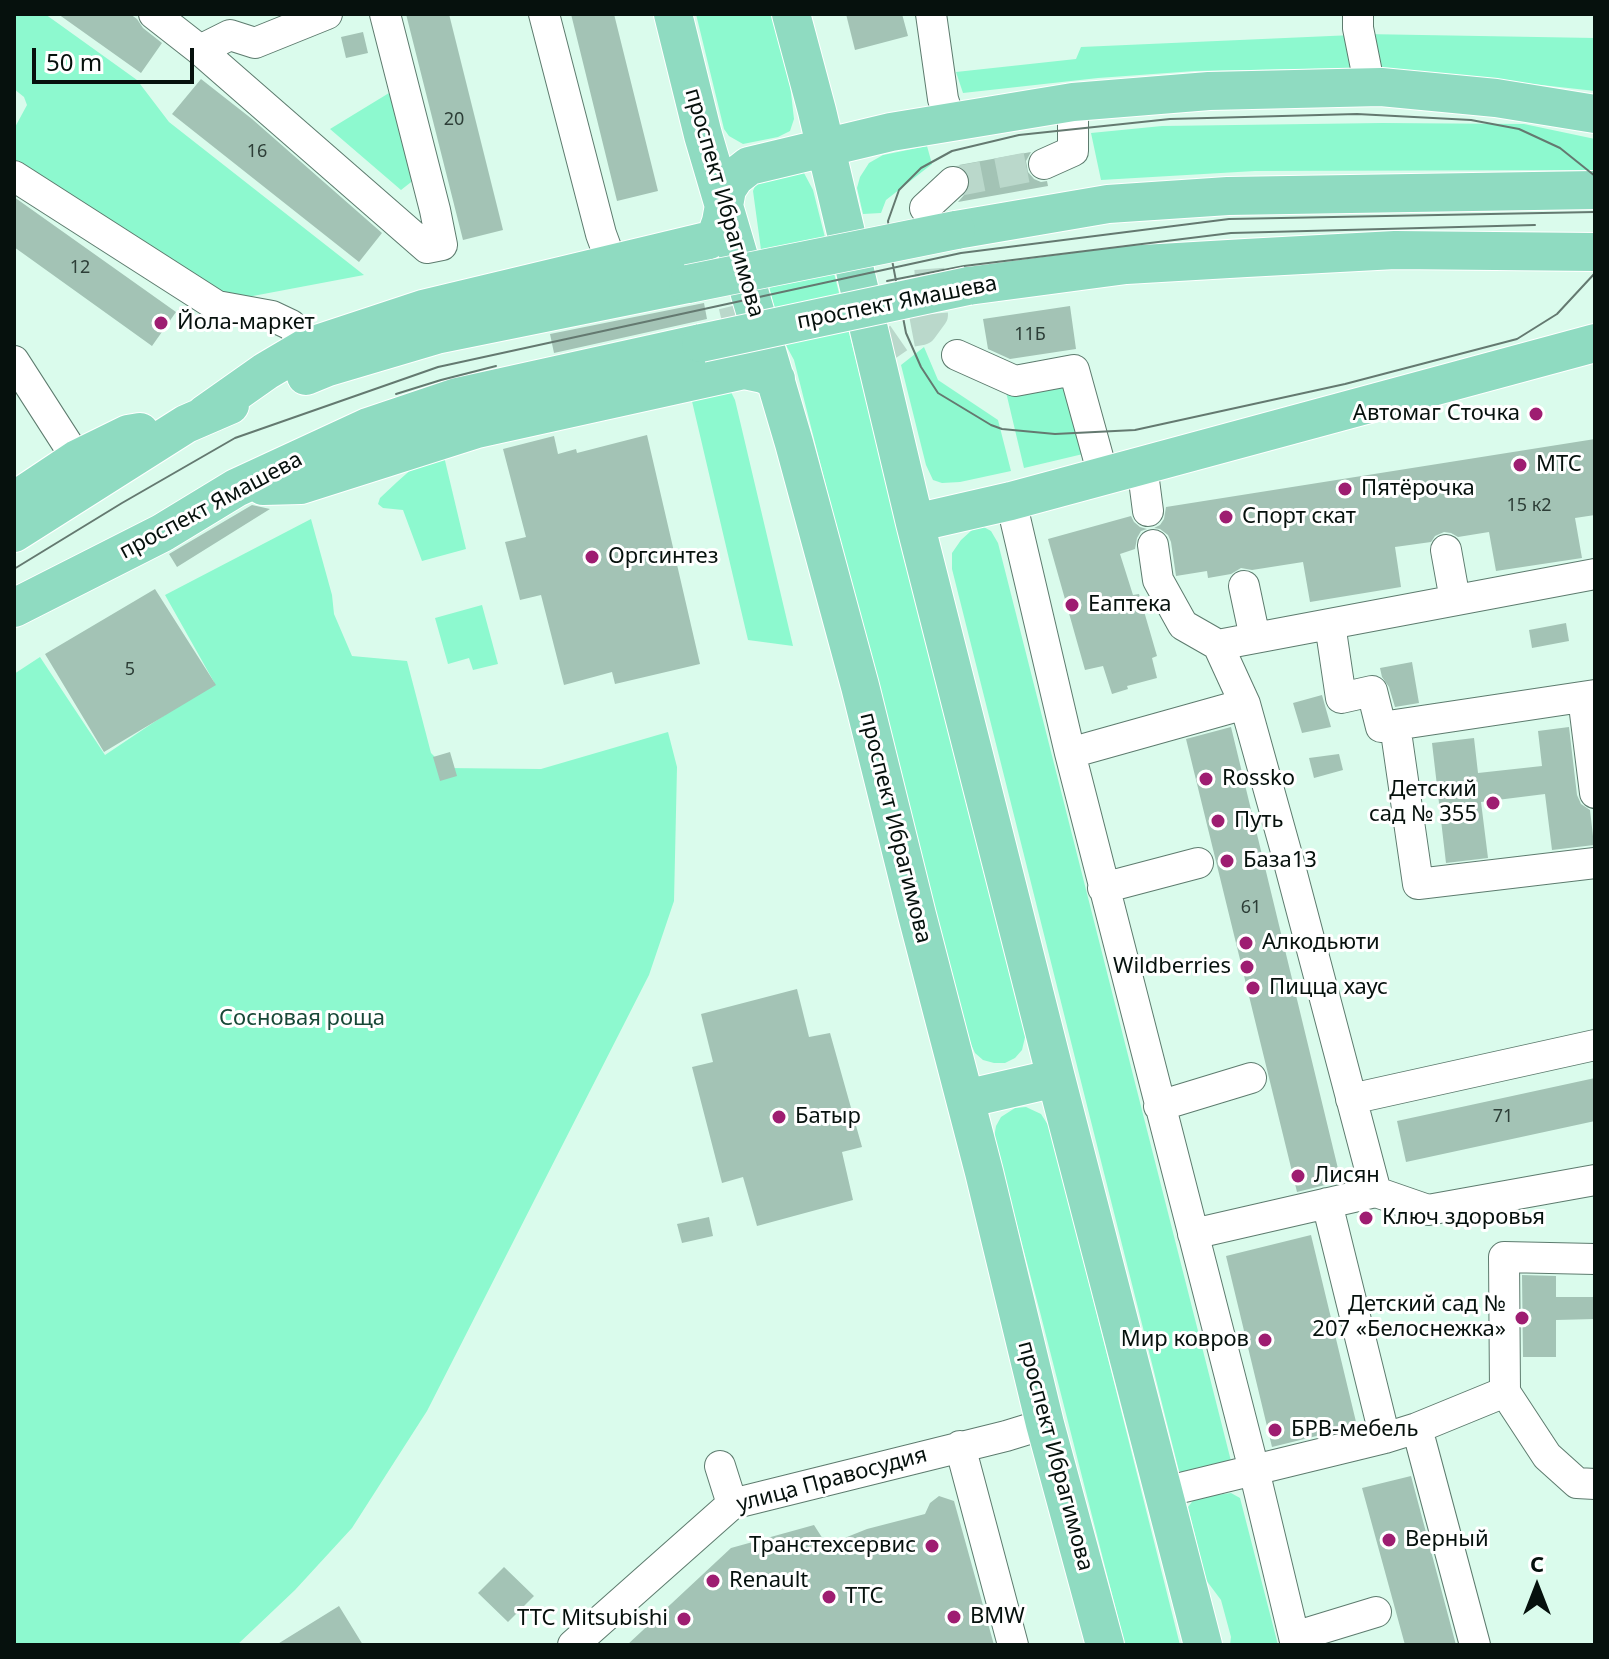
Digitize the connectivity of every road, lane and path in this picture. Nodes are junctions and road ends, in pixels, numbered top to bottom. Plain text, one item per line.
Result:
1 (154, 14) edge
2 (327, 14) edge
3 (385, 14) edge
4 (544, 14) edge
5 (673, 14) edge
6 (791, 14) edge
7 (931, 14) edge
8 (1358, 14) edge
9 (224, 25) edge
10 (200, 50) junction
11 (1370, 88) junction
12 (1073, 102) junction
13 (1595, 114) edge
14 (950, 121) junction
15 (826, 147) junction
16 (1044, 164) tunnel mouth
17 (14, 176) edge
18 (953, 182) tunnel mouth
19 (1595, 190) edge
20 (724, 206) junction
21 (925, 208) dead end
22 (1595, 252) edge
23 (612, 264) junction
24 (1595, 343) edge
25 (305, 348) junction
26 (957, 355) dead end
27 (14, 361) edge
28 (776, 379) junction
29 (196, 419) junction
30 (77, 459) junction
31 (1142, 465) junction
32 (1103, 475) junction
33 (236, 488) junction
34 (14, 501) edge
35 (1011, 501) junction
36 (1148, 511) dead end
37 (915, 523) junction
38 (14, 533) edge
39 (162, 533) junction
40 (1153, 545) dead end
41 (1446, 550) dead end
42 (1595, 574) edge
43 (1244, 586) dead end
44 (1455, 600) junction
45 (14, 608) edge
46 (1330, 624) junction
47 (14, 636) edge
48 (1255, 638) junction
49 (1218, 645) junction
50 (1589, 696) edge
51 (1245, 704) junction
52 (1395, 725) junction
53 (1070, 753) junction
54 (1595, 793) edge
55 (1198, 863) dead end
56 (1595, 863) edge
57 (1103, 888) junction
58 (1595, 1045) edge
59 (1056, 1078) junction
60 (1251, 1078) dead end
61 (965, 1099) junction
62 (1351, 1099) junction
63 (1159, 1106) junction
64 (1595, 1180) edge
65 (1376, 1192) junction
66 (1327, 1203) junction
67 (1193, 1234) junction
68 (1595, 1259) edge
69 (1505, 1392) junction
70 (1045, 1424) junction
71 (1417, 1428) junction
72 (1385, 1438) junction
73 (960, 1446) junction
74 (720, 1466) dead end
75 (1254, 1470) junction
76 (1595, 1484) edge
77 (1164, 1492) junction
78 (732, 1504) junction
79 (1376, 1612) dead end
80 (1295, 1641) edge
81 (1101, 1642) edge
82 (573, 1645) edge
83 (1013, 1645) edge
84 (1203, 1645) edge
85 (1475, 1645) edge

1 - 10 street
2 - 9 street
3 - 10 street
4 - 23 street
5 - 20 main road, проспект Ибрагимова
6 - 15 main road
7 - 14 street
8 - 11 street
9 - 10 street
11 - 12 main road
11 - 13 main road
12 - 14 main road
12 - 16 street
14 - 15 main road
15 - 20 main road
15 - 37 main road
17 - 25 street
18 - 21 street
19 - 29 main road, bridge
20 - 23 main road
20 - 28 main road, проспект Ибрагимова
22 - 33 main road, проспект Ямашева, bridge
23 - 25 main road
24 - 31 main road
25 - 29 main road
26 - 32 street
27 - 30 street
28 - 33 main road
28 - 61 main road, проспект Ибрагимова
29 - 30 main road
29 - 38 main road
30 - 34 main road
31 - 32 main road
31 - 36 street
32 - 35 main road
33 - 39 main road, проспект Ямашева
35 - 37 main road
35 - 53 street
37 - 59 main road
39 - 45 main road, проспект Ямашева
39 - 47 main road
40 - 49 street
41 - 44 street
42 - 44 street
43 - 48 street
44 - 46 street
46 - 48 street
46 - 52 street
48 - 49 street
49 - 51 street
50 - 52 street
50 - 54 street
51 - 53 street
51 - 62 street
52 - 56 street
53 - 57 street
55 - 57 street
57 - 63 street
58 - 62 street
59 - 61 main road
59 - 77 main road
60 - 63 street
61 - 70 main road, проспект Ибрагимова
62 - 65 street
63 - 67 street
64 - 65 street
65 - 66 street
66 - 67 street
66 - 72 street
67 - 75 street
68 - 69 street
69 - 71 street
69 - 76 street
70 - 73 street, улица Правосудия
70 - 81 main road, проспект Ибрагимова
71 - 72 street
71 - 85 street
72 - 75 street
73 - 78 street, улица Правосудия
73 - 83 street
74 - 78 street
75 - 77 street
75 - 80 street
77 - 84 main road
78 - 82 street, улица Правосудия
79 - 80 street

